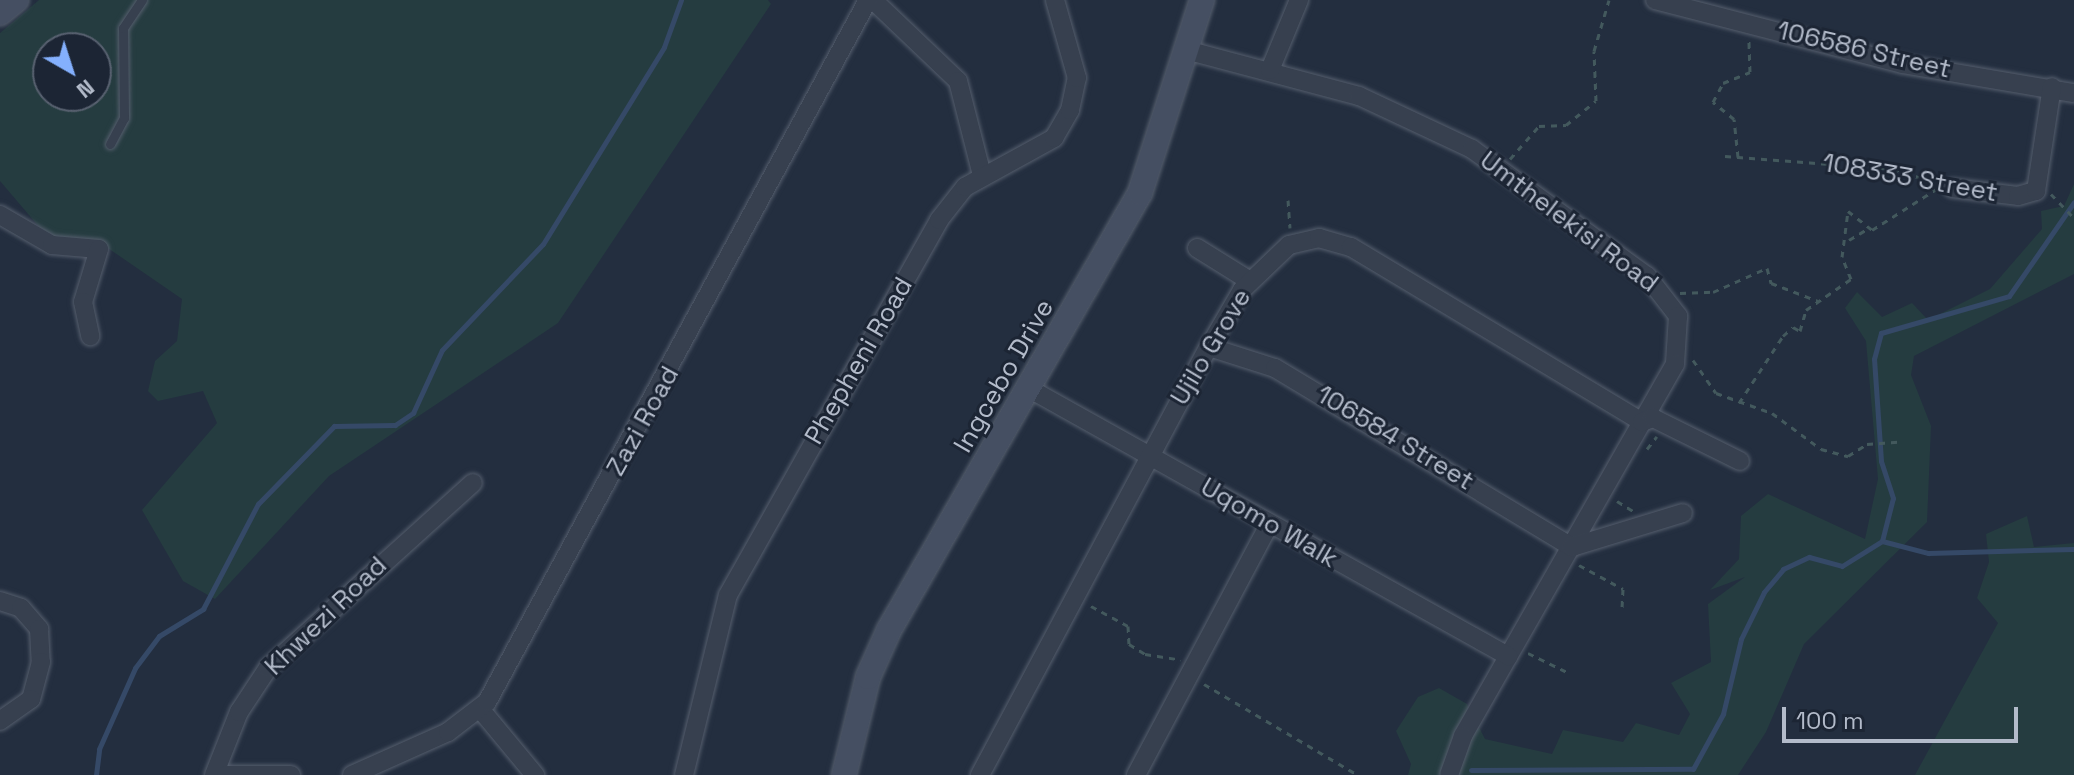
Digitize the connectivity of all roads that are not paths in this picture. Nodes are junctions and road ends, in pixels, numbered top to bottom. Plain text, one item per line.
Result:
1 (16, 0) edge
2 (142, 0) edge
3 (870, 0) edge
4 (1055, 0) edge
5 (1202, 0) edge
6 (1299, 0) edge
7 (1655, 0) edge
8 (1720, 6) edge
9 (0, 13) edge
10 (1186, 50) junction
11 (1270, 70) junction
12 (2052, 87) junction
13 (2074, 93) edge
14 (110, 144) dead end
15 (982, 175) junction
16 (1947, 186) road end
17 (0, 215) edge
18 (1197, 248) dead end
19 (1250, 281) junction
20 (90, 336) dead end
21 (1209, 347) junction
22 (1030, 389) junction
23 (1642, 422) junction
24 (1149, 454) junction
25 (1740, 461) dead end
26 (473, 483) dead end
27 (1683, 513) dead end
28 (1269, 525) junction
29 (1568, 553) junction
30 (0, 601) edge
31 (1511, 651) junction
32 (481, 710) junction
33 (0, 721) edge
34 (214, 775) edge
35 (226, 775) edge
36 (291, 775) edge
37 (352, 775) edge
38 (535, 775) edge
39 (684, 775) edge
40 (844, 775) edge
41 (980, 775) edge
42 (1136, 775) edge
43 (1449, 775) edge

1 - 9 main road
2 - 14 lane
3 - 15 street
3 - 32 street, Zazi Road
4 - 15 street, Phepheni Road
5 - 10 main road, Ingcebo Drive
6 - 11 street
7 - 8 street, 106586 Street
8 - 12 street, 106586 Street
10 - 11 street, Umthelekisi Road
10 - 22 main road, Ingcebo Drive
11 - 23 street, Umthelekisi Road
12 - 13 street, 106586 Street
12 - 16 street, 108333 Street
15 - 39 street, Phepheni Road
17 - 20 street
18 - 19 street
19 - 21 street, Ujilo Grove
19 - 23 street, Ujilo Grove
21 - 24 street, Ujilo Grove
21 - 29 street, 106584 Street
22 - 24 street, Uqomo Walk
22 - 40 main road, Ingcebo Drive
23 - 25 street
23 - 29 street
24 - 28 street, Uqomo Walk
24 - 41 street, Ujilo Grove
26 - 34 street, Khwezi Road
27 - 29 street
28 - 31 street, Uqomo Walk
28 - 42 street
29 - 31 street
30 - 33 street
31 - 43 street
32 - 37 street, Zazi Road
32 - 38 street
35 - 36 street

